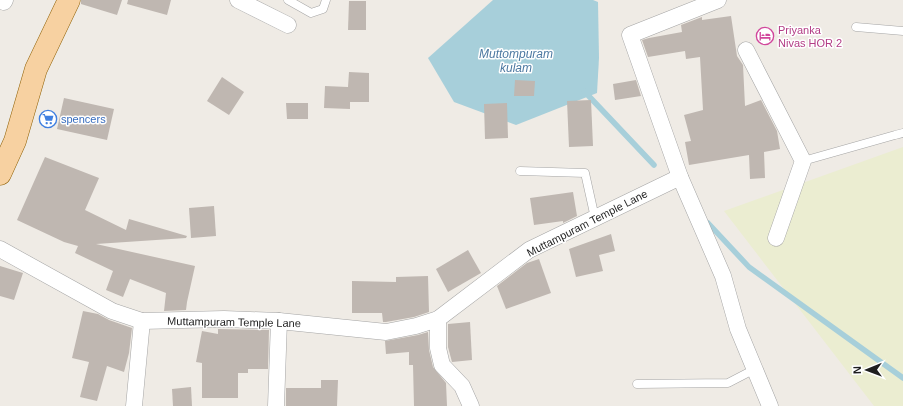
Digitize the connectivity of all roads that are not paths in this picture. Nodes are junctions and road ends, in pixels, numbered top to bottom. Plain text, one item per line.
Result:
1 (69, 0) edge
2 (238, 0) edge
3 (288, 0) edge
4 (326, 0) edge
5 (718, 0) edge
6 (288, 25) dead end
7 (856, 27) dead end
8 (903, 31) edge
9 (746, 50) dead end
10 (903, 134) edge
11 (804, 161) junction
12 (520, 171) dead end
13 (0, 174) edge
14 (680, 177) junction
15 (595, 218) junction
16 (776, 238) dead end
17 (0, 249) edge
18 (438, 319) junction
19 (142, 321) junction
20 (279, 321) junction
21 (755, 369) junction
22 (637, 384) dead end
23 (134, 406) edge
24 (276, 406) edge
25 (471, 406) edge
26 (770, 406) edge

1 - 13 main road
2 - 6 street
3 - 4 lane
5 - 14 street
7 - 8 lane
9 - 11 street
10 - 11 lane
11 - 16 street
12 - 15 lane
14 - 15 street, Muttampuram Temple Lane
14 - 21 street
15 - 18 street, Muttampuram Temple Lane
17 - 19 street, Muttampuram Temple Lane
18 - 20 street, Muttampuram Temple Lane
18 - 25 street
19 - 20 street, Muttampuram Temple Lane
19 - 23 street
20 - 24 street
21 - 22 lane
21 - 26 street

